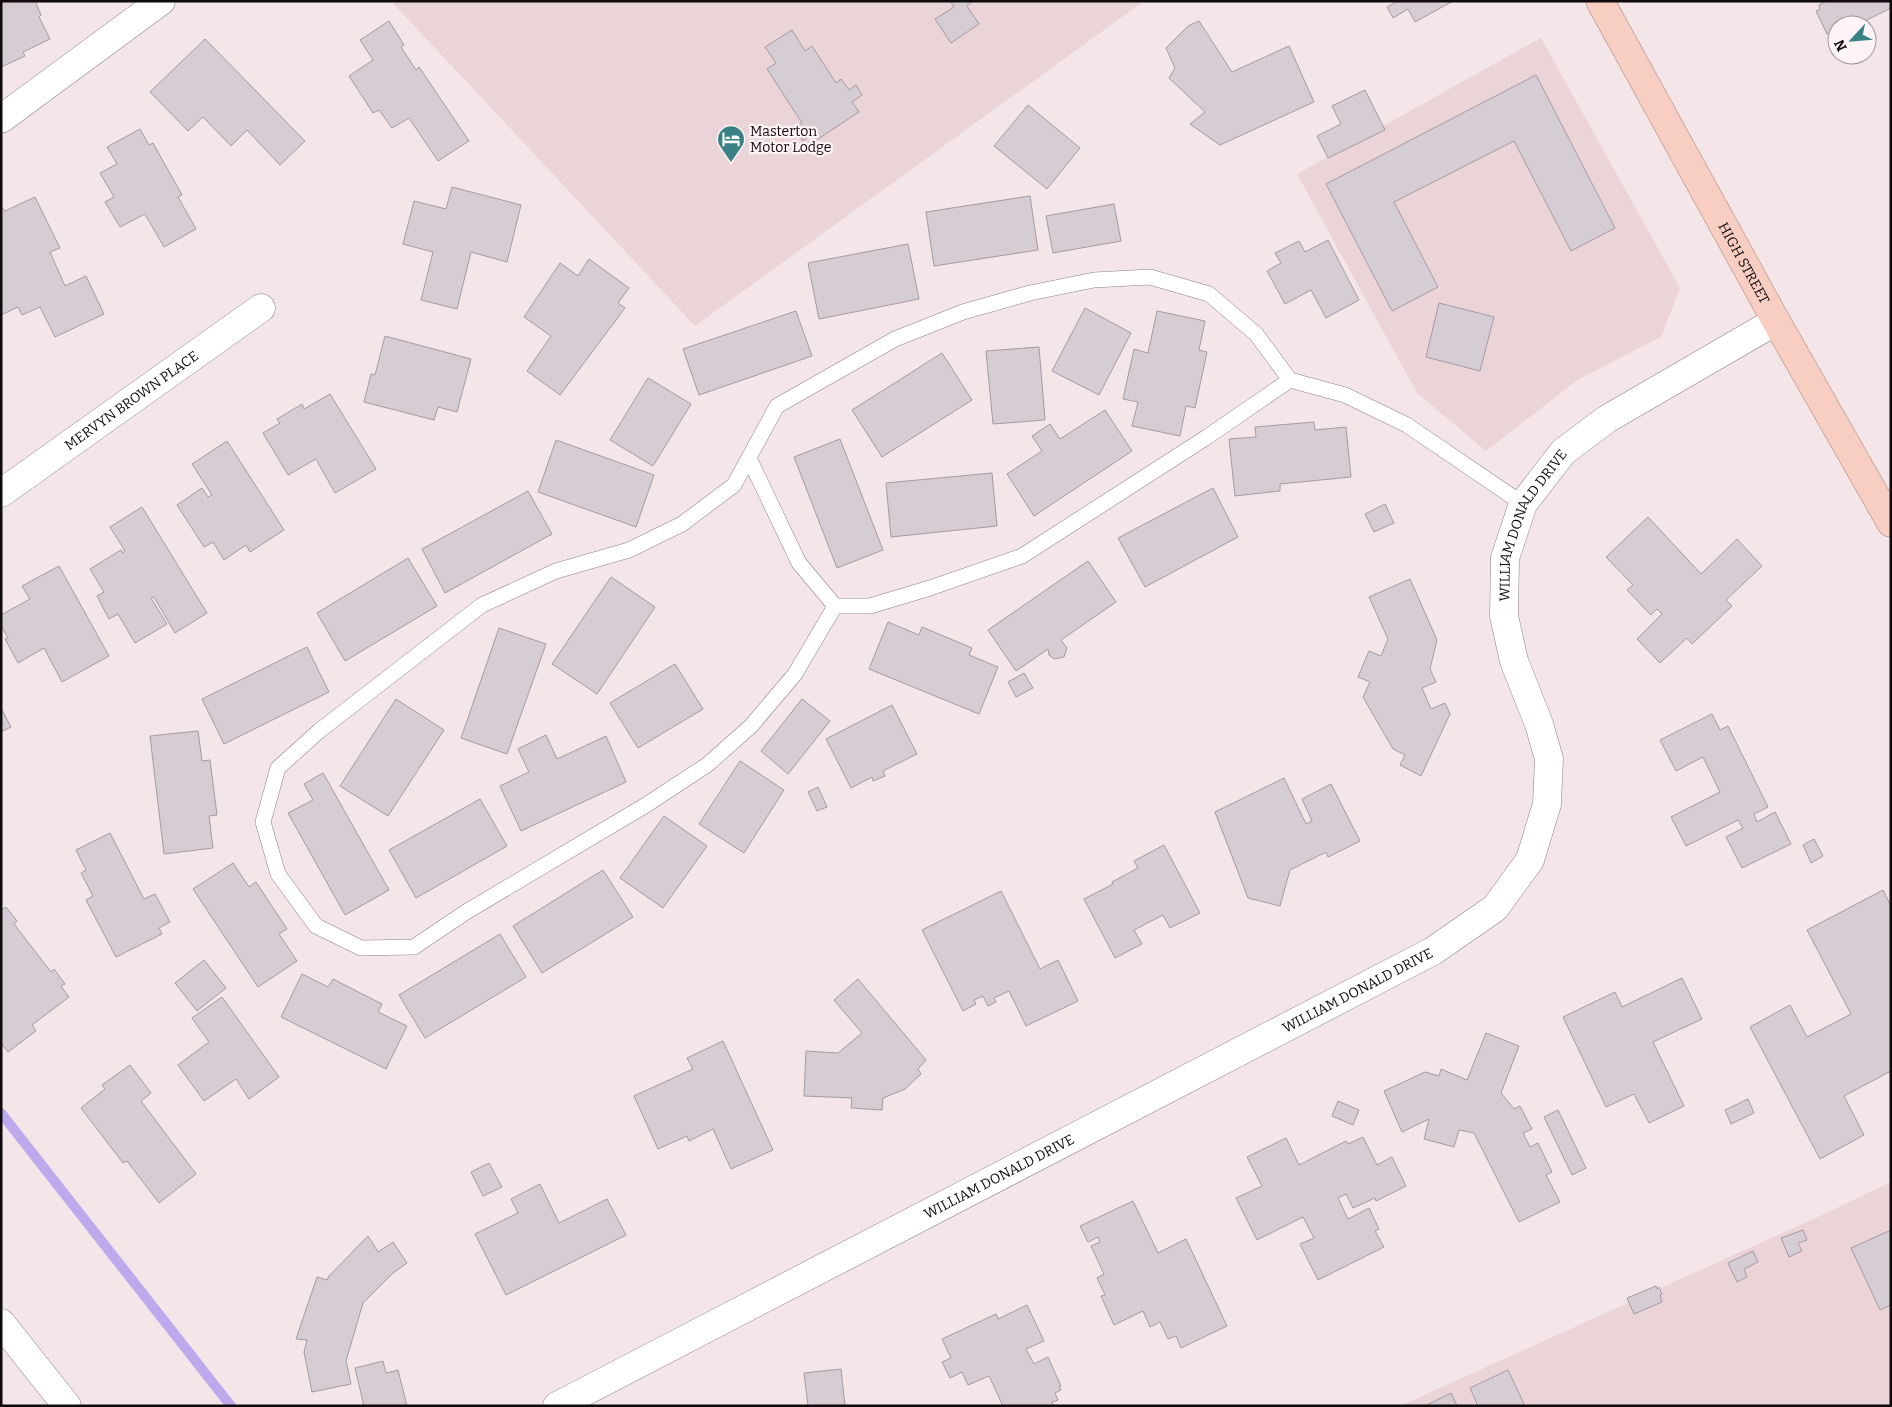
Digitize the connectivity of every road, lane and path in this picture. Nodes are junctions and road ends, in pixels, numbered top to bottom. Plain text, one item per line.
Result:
1 (161, 1) edge
2 (1600, 1) edge
3 (1, 120) edge
4 (261, 308) dead end
5 (1776, 321) junction
6 (1290, 380) junction
7 (749, 458) junction
8 (1, 492) edge
9 (1523, 504) junction
10 (1891, 523) edge
11 (835, 606) junction
12 (1, 1323) edge
13 (67, 1406) edge
14 (557, 1406) edge

1 - 3 street
2 - 5 highway, HIGH STREET
4 - 8 street, MERVYN BROWN PLACE
5 - 9 street, WILLIAM DONALD DRIVE
5 - 10 highway, HIGH STREET
6 - 7 lane
6 - 9 lane
6 - 11 lane
7 - 11 lane
7 - 11 lane
9 - 14 street, WILLIAM DONALD DRIVE
12 - 13 street

